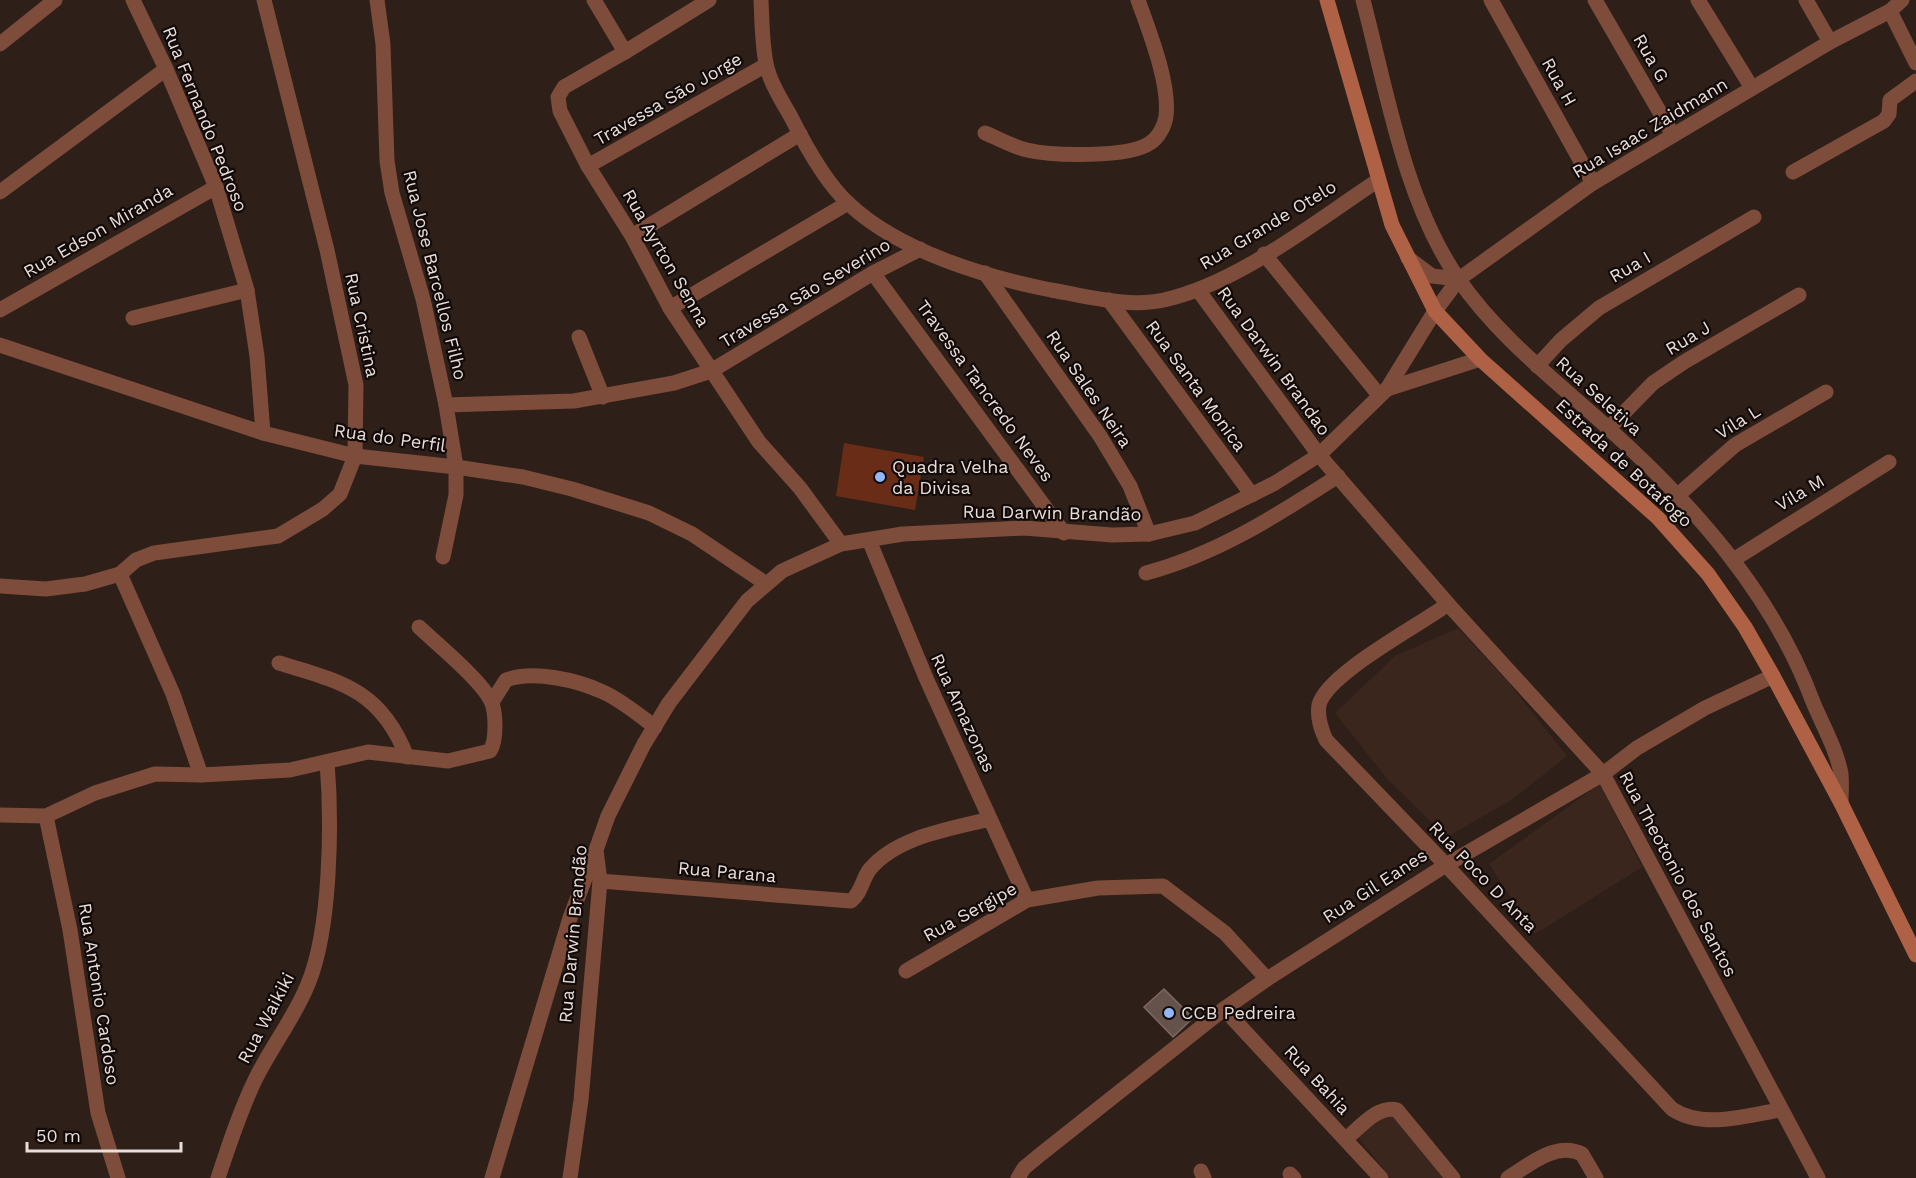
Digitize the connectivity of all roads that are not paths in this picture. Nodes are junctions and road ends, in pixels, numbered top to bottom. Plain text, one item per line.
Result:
1 (55, 0) edge
2 (133, 0) edge
3 (264, 0) edge
4 (377, 0) edge
5 (594, 0) edge
6 (710, 0) edge
7 (761, 0) edge
8 (1138, 0) edge
9 (1327, 0) edge
10 (1363, 0) edge
11 (1491, 0) edge
12 (1595, 0) edge
13 (1698, 0) edge
14 (1806, 0) edge
15 (1902, 0) edge
16 (1890, 11) junction
17 (1830, 42) junction
18 (0, 44) edge
19 (625, 52) junction
20 (1916, 63) edge
21 (766, 65) junction
22 (166, 69) junction
23 (1916, 81) edge
24 (1752, 88) junction
25 (985, 133) dead end
26 (800, 134) junction
27 (1673, 135) junction
28 (588, 166) junction
29 (1793, 172) dead end
30 (1377, 180) junction
31 (1593, 183) junction
32 (216, 187) junction
33 (0, 192) edge
34 (848, 203) junction
35 (1754, 217) dead end
36 (632, 236) junction
37 (920, 249) junction
38 (1264, 254) junction
39 (1408, 258) junction
40 (873, 273) junction
41 (985, 273) junction
42 (1458, 279) junction
43 (248, 290) junction
44 (1198, 290) junction
45 (1799, 296) dead end
46 (1109, 300) junction
47 (670, 308) junction
48 (0, 310) edge
49 (1435, 311) junction
50 (133, 318) dead end
51 (579, 337) dead end
52 (0, 345) edge
53 (1480, 359) junction
54 (1538, 366) junction
55 (711, 371) junction
56 (1383, 392) junction
57 (1826, 392) dead end
58 (603, 397) junction
59 (446, 405) junction
60 (1609, 428) junction
61 (263, 433) junction
62 (1319, 455) junction
63 (355, 456) junction
64 (1889, 462) dead end
65 (456, 467) junction
66 (1338, 476) junction
67 (1252, 495) junction
68 (1678, 495) junction
69 (1064, 533) junction
70 (1149, 534) junction
71 (869, 540) junction
72 (842, 544) junction
73 (443, 557) dead end
74 (1733, 560) junction
75 (1146, 573) dead end
76 (120, 574) junction
77 (765, 584) junction
78 (0, 586) edge
79 (1448, 604) junction
80 (419, 627) dead end
81 (279, 663) dead end
82 (1773, 676) junction
83 (492, 702) junction
84 (655, 727) junction
85 (407, 757) junction
86 (327, 762) junction
87 (1603, 774) junction
88 (201, 775) junction
89 (1841, 803) junction
90 (0, 815) edge
91 (46, 816) junction
92 (990, 819) junction
93 (596, 850) junction
94 (1446, 865) junction
95 (600, 881) junction
96 (1027, 900) junction
97 (1916, 955) edge
98 (906, 971) dead end
99 (1267, 979) junction
100 (1224, 1010) junction
101 (1781, 1110) junction
102 (1346, 1139) junction
103 (1021, 1173) edge
104 (118, 1178) edge
105 (218, 1178) edge
106 (492, 1178) edge
107 (570, 1178) edge
108 (1381, 1178) edge
109 (1453, 1178) edge
110 (1508, 1178) edge
111 (1596, 1178) edge
112 (1818, 1178) edge

1 - 18 street
2 - 22 street, Rua Fernando Pedroso
3 - 63 street, Rua Cristina
4 - 59 street, Rua Jose Barcellos Filho
5 - 19 street
6 - 19 street
7 - 21 street, Rua Grande Otelo
8 - 25 street
9 - 30 main road, Estrada de Botafogo
10 - 42 street, Rua Seletiva
11 - 31 street, Rua H
12 - 27 street, Rua G
13 - 24 street
14 - 17 street
15 - 16 street, Rua Isaac Zaidmann
16 - 17 street, Rua Isaac Zaidmann
16 - 20 street
17 - 24 street, Rua Isaac Zaidmann
19 - 28 street, Rua Ayrton Senna
21 - 26 street, Rua Grande Otelo
21 - 28 street, Travessa Sāo Jorge
22 - 32 street, Rua Fernando Pedroso
22 - 33 street
23 - 29 street
24 - 27 street, Rua Isaac Zaidmann
26 - 34 street, Rua Grande Otelo
26 - 36 street
27 - 31 street, Rua Isaac Zaidmann
28 - 36 street, Rua Ayrton Senna
30 - 38 street, Rua Grande Otelo
30 - 39 main road, Estrada de Botafogo
31 - 42 street, Rua Isaac Zaidmann
32 - 43 street, Rua Fernando Pedroso
32 - 48 street, Rua Edson Miranda
34 - 37 street, Rua Grande Otelo
34 - 47 street
35 - 54 street, Rua I
36 - 47 street, Rua Ayrton Senna
37 - 40 street, Travessa Sāo Severino
37 - 41 street, Rua Grande Otelo
38 - 44 street, Rua Grande Otelo
38 - 56 street
39 - 42 street
39 - 49 main road, Estrada de Botafogo
40 - 55 street, Travessa Sāo Severino
40 - 69 street, Travessa Tancredo Neves
41 - 46 street, Rua Grande Otelo
41 - 70 street, Rua Sales Neira
42 - 49 street, Rua Isaac Zaidmann
42 - 54 street, Rua Seletiva
43 - 50 street
43 - 61 street, Rua Fernando Pedroso
44 - 46 street, Rua Grande Otelo
44 - 62 street, Rua Darwin Brandao
45 - 60 street, Rua J
46 - 67 street, Rua Santa Monica
47 - 55 street, Rua Ayrton Senna
49 - 53 main road, Estrada de Botafogo
49 - 56 street
51 - 58 street
52 - 61 street, Rua do Perfil
53 - 56 street, Rua Darwin Brandão
53 - 82 main road, Estrada de Botafogo
54 - 60 street, Rua Seletiva
55 - 58 street, Travessa Sāo Severino
55 - 72 street, Rua Ayrton Senna
56 - 62 street, Rua Darwin Brandão
57 - 68 street, Vila L
58 - 59 street, Travessa Sāo Severino
59 - 65 street, Rua Jose Barcellos Filho
60 - 68 street, Rua Seletiva
61 - 63 street, Rua do Perfil
62 - 66 street, Rua Theotonio dos Santos
62 - 67 street, Rua Darwin Brandão
63 - 65 street, Rua do Perfil
63 - 76 street, Rua Cristina
64 - 74 street, Vila M
65 - 73 street, Rua Jose Barcellos Filho
65 - 77 street, Rua do Perfil
66 - 75 street
66 - 79 street, Rua Theotonio dos Santos
67 - 70 street, Rua Darwin Brandão
68 - 74 street, Rua Seletiva
69 - 70 street, Rua Darwin Brandão
69 - 71 street, Rua Darwin Brandão
71 - 72 street, Rua Darwin Brandão
71 - 92 street, Rua Amazonas
72 - 77 street, Rua Darwin Brandão
74 - 89 street, Rua Seletiva
76 - 78 street, Rua Cristina
76 - 88 street
77 - 84 street, Rua Darwin Brandão
79 - 87 street, Rua Theotonio dos Santos
79 - 94 street, Rua Poco D Anta
80 - 83 street
81 - 85 street
82 - 87 street, Rua Gil Eanes
82 - 89 main road, Estrada de Botafogo
83 - 84 street
83 - 85 street
84 - 93 street, Rua Darwin Brandão
85 - 86 street
86 - 88 street
86 - 105 street, Rua Waikiki
87 - 94 street, Rua Gil Eanes
87 - 101 street, Rua Theotonio dos Santos
88 - 91 street
89 - 97 main road, Estrada de Botafogo
90 - 91 street
91 - 104 street, Rua Antonio Cardoso
92 - 95 street, Rua Parana
92 - 96 street, Rua Amazonas
93 - 95 street, Rua Darwin Brandão
93 - 106 street
94 - 99 street, Rua Gil Eanes
94 - 101 street, Rua Poco D Anta
95 - 107 street, Rua Darwin Brandão
96 - 98 street, Rua Sergipe
96 - 99 street, Rua Sergipe
99 - 100 street, Rua Gil Eanes
100 - 102 street, Rua Bahia
100 - 103 street, Rua Gil Eanes
101 - 112 street, Rua Theotonio dos Santos
102 - 108 street, Rua Bahia
102 - 109 street
110 - 111 street

